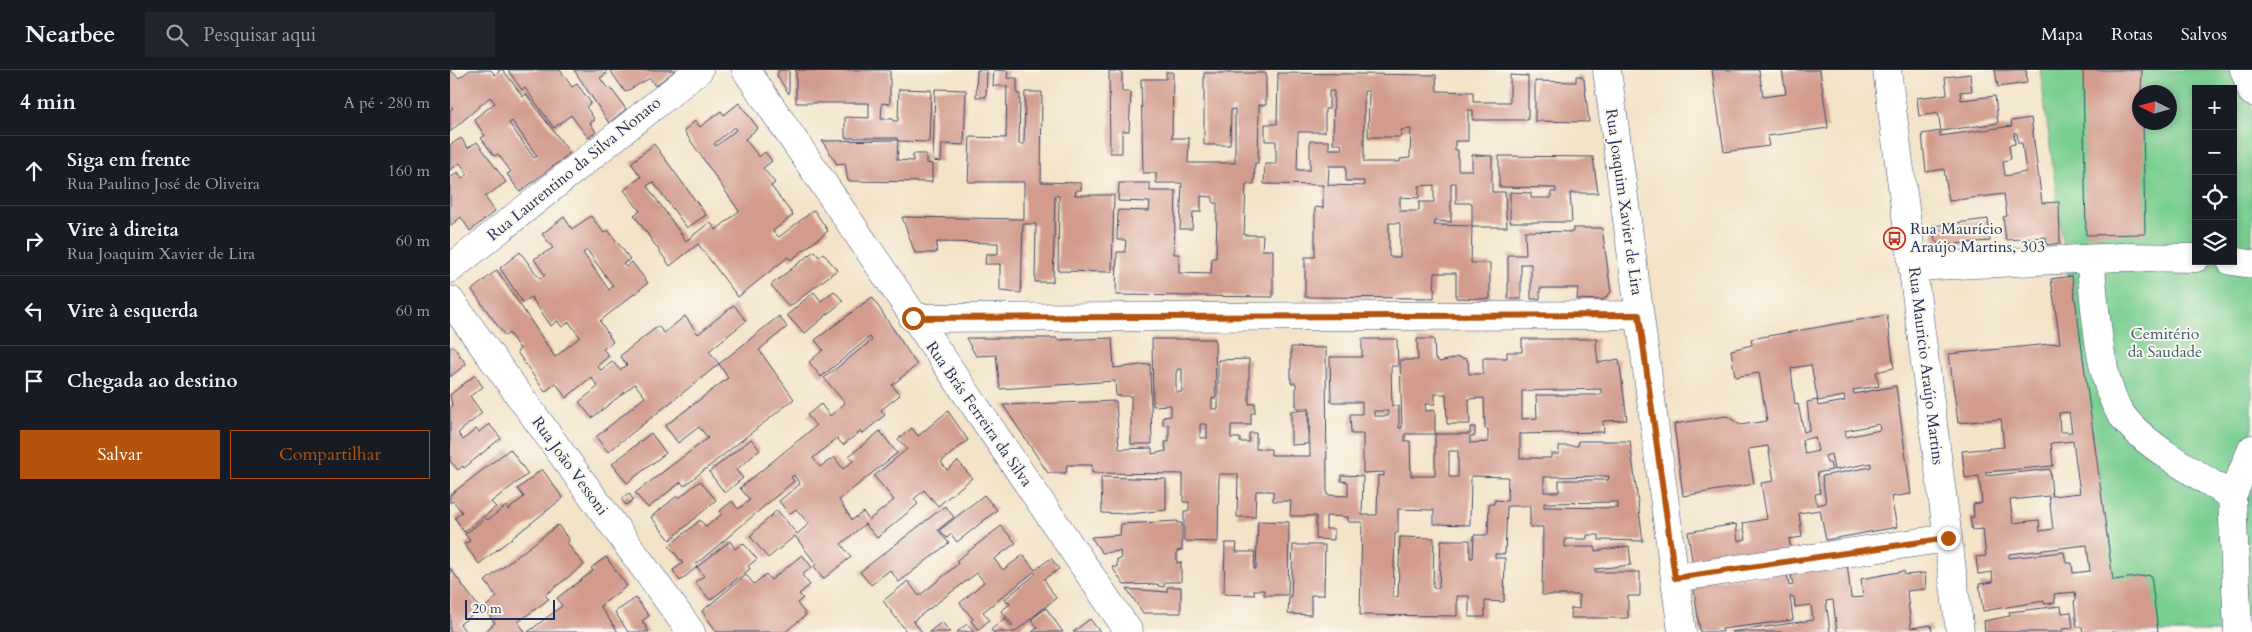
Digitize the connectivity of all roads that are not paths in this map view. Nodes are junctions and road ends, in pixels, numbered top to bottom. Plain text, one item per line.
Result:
1 (699, 70) edge
2 (746, 70) edge
3 (1887, 70) edge
4 (2244, 70) edge
5 (1614, 71) edge
6 (2252, 92) edge
7 (2090, 258) junction
8 (2192, 258) edge
9 (2237, 262) edge
10 (2252, 264) edge
11 (1913, 266) junction
12 (450, 269) edge
13 (450, 300) edge
14 (1639, 315) junction
15 (913, 318) junction
16 (2252, 450) edge
17 (2232, 496) junction
18 (1948, 538) junction
19 (1675, 578) junction
20 (691, 632) edge
21 (1129, 632) edge
22 (1682, 632) edge
23 (1960, 632) edge
24 (2238, 632) edge

1 - 12 street, Rua Laurentino da Silva Nonato
2 - 15 street, Rua Brás Ferreira da Silva
3 - 11 street, Rua Mauricio Araújo Martins
4 - 6 street
5 - 14 street, Rua Joaquim Xavier de Lira
7 - 8 street
7 - 11 street
7 - 17 street
9 - 10 street
11 - 18 street, Rua Mauricio Araújo Martins
13 - 20 street, Rua João Vessoni
14 - 15 street
14 - 19 street, Rua Joaquim Xavier de Lira
15 - 21 street, Rua Brás Ferreira da Silva
16 - 17 street
17 - 24 street
18 - 19 street
18 - 23 street, Rua Mauricio Araújo Martins
19 - 22 street, Rua Joaquim Xavier de Lira

